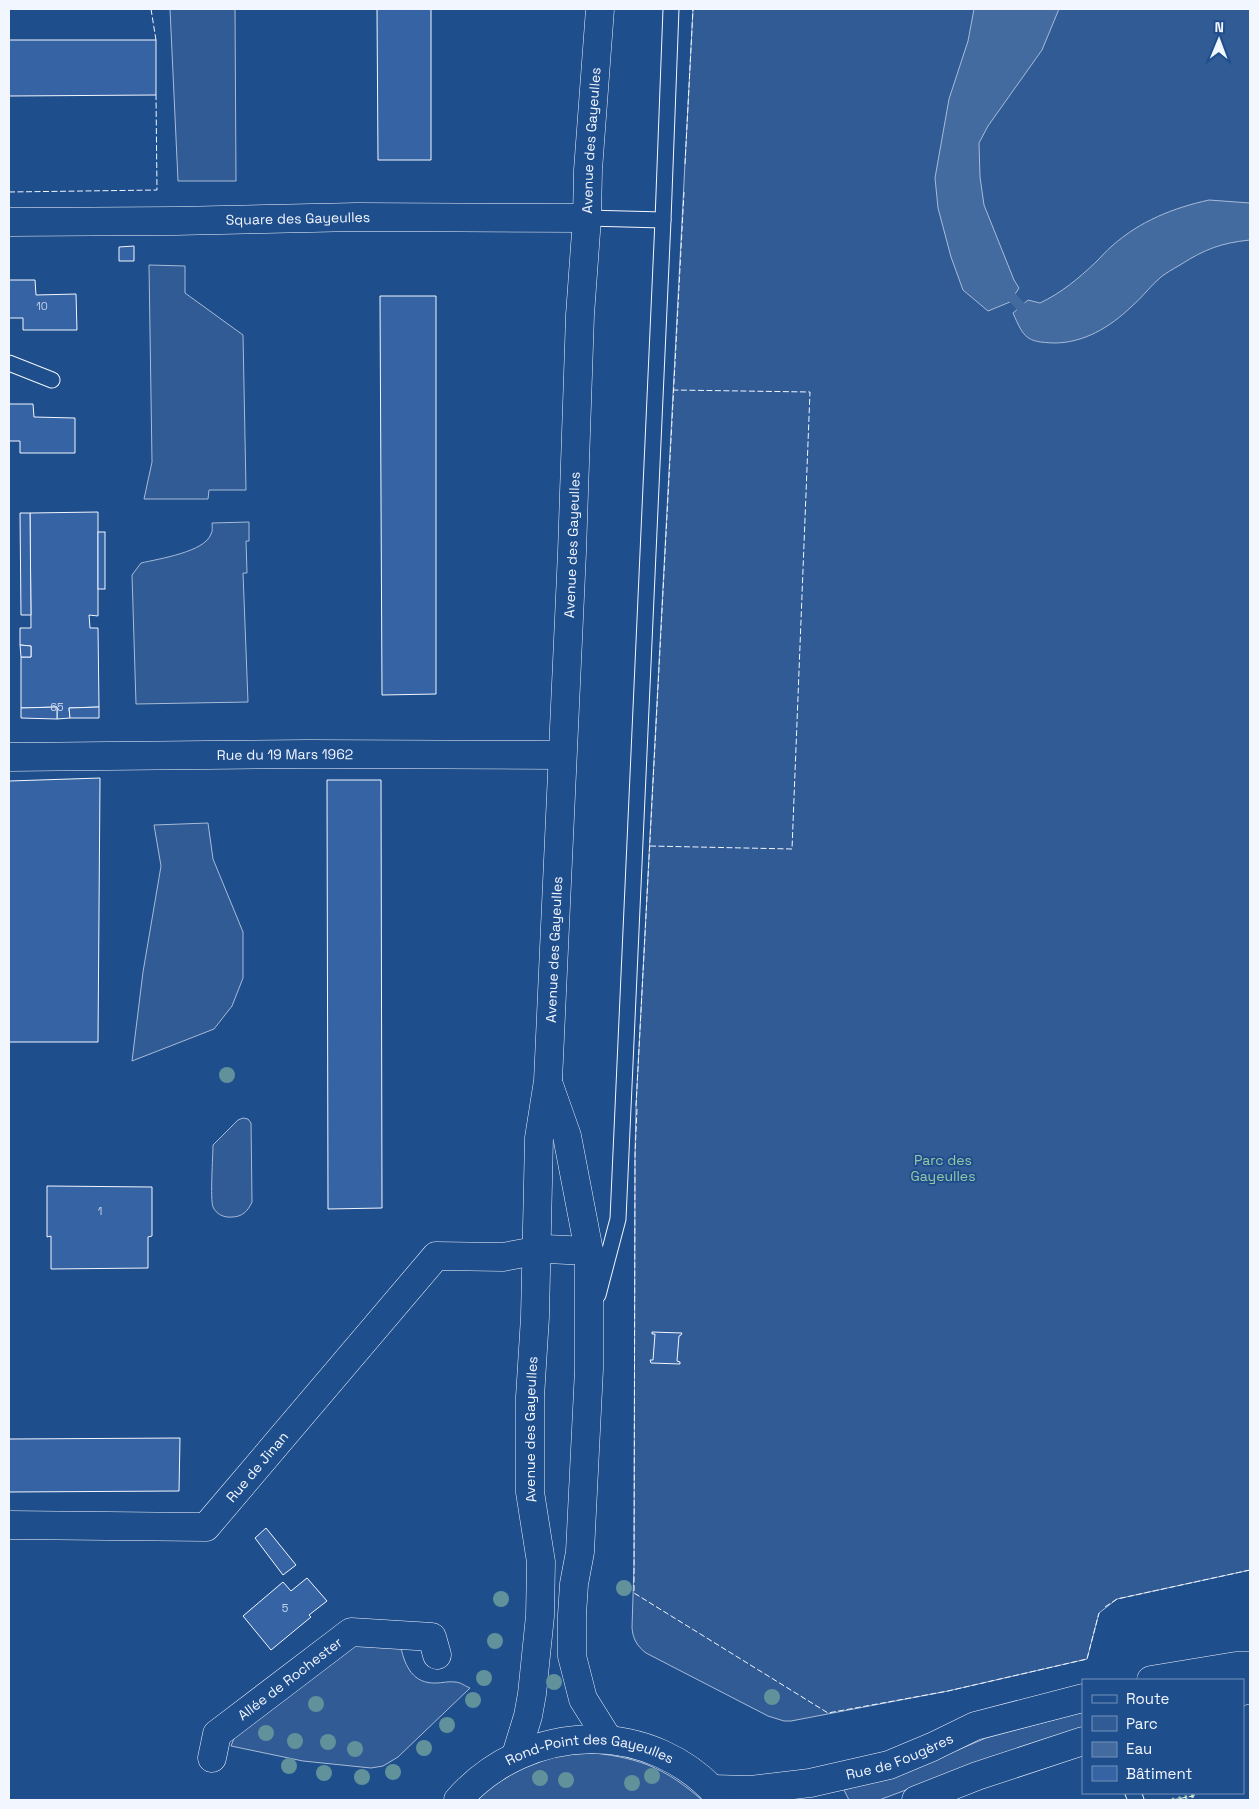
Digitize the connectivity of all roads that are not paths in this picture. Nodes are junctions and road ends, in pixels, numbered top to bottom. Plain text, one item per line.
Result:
1 (600, 9) edge
2 (671, 9) edge
3 (587, 218) junction
4 (663, 220) junction
5 (9, 222) edge
6 (9, 363) edge
7 (52, 380) dead end
8 (562, 755) junction
9 (9, 757) edge
10 (548, 1081) junction
11 (536, 1251) junction
12 (589, 1251) junction
13 (590, 1325) junction
14 (9, 1525) edge
15 (436, 1655) dead end
16 (1250, 1666) edge
17 (1157, 1679) edge
18 (1082, 1698) edge
19 (608, 1739) junction
20 (1082, 1741) edge
21 (516, 1755) junction
22 (212, 1758) dead end
23 (717, 1795) edge
24 (458, 1800) edge
25 (916, 1800) edge

1 - 3 street, Avenue des Gayeulles
2 - 4 lane
3 - 4 lane
3 - 5 street, Square des Gayeulles
3 - 8 street, Avenue des Gayeulles
4 - 13 lane
6 - 7 lane
8 - 9 street, Rue du 19 Mars 1962
8 - 10 street, Avenue des Gayeulles
10 - 11 street, Avenue des Gayeulles
10 - 12 street, Avenue des Gayeulles
11 - 12 street
11 - 14 street, Rue de Jinan
11 - 21 street, Avenue des Gayeulles
12 - 13 street, Avenue des Gayeulles
13 - 19 street, Avenue des Gayeulles
15 - 22 street, Allée de Rochester
16 - 17 street
18 - 23 street, Rue de Fougères
19 - 21 street, Rond-Point des Gayeulles
19 - 23 street, Rond-Point des Gayeulles
20 - 25 street
21 - 24 street, Rond-Point des Gayeulles

